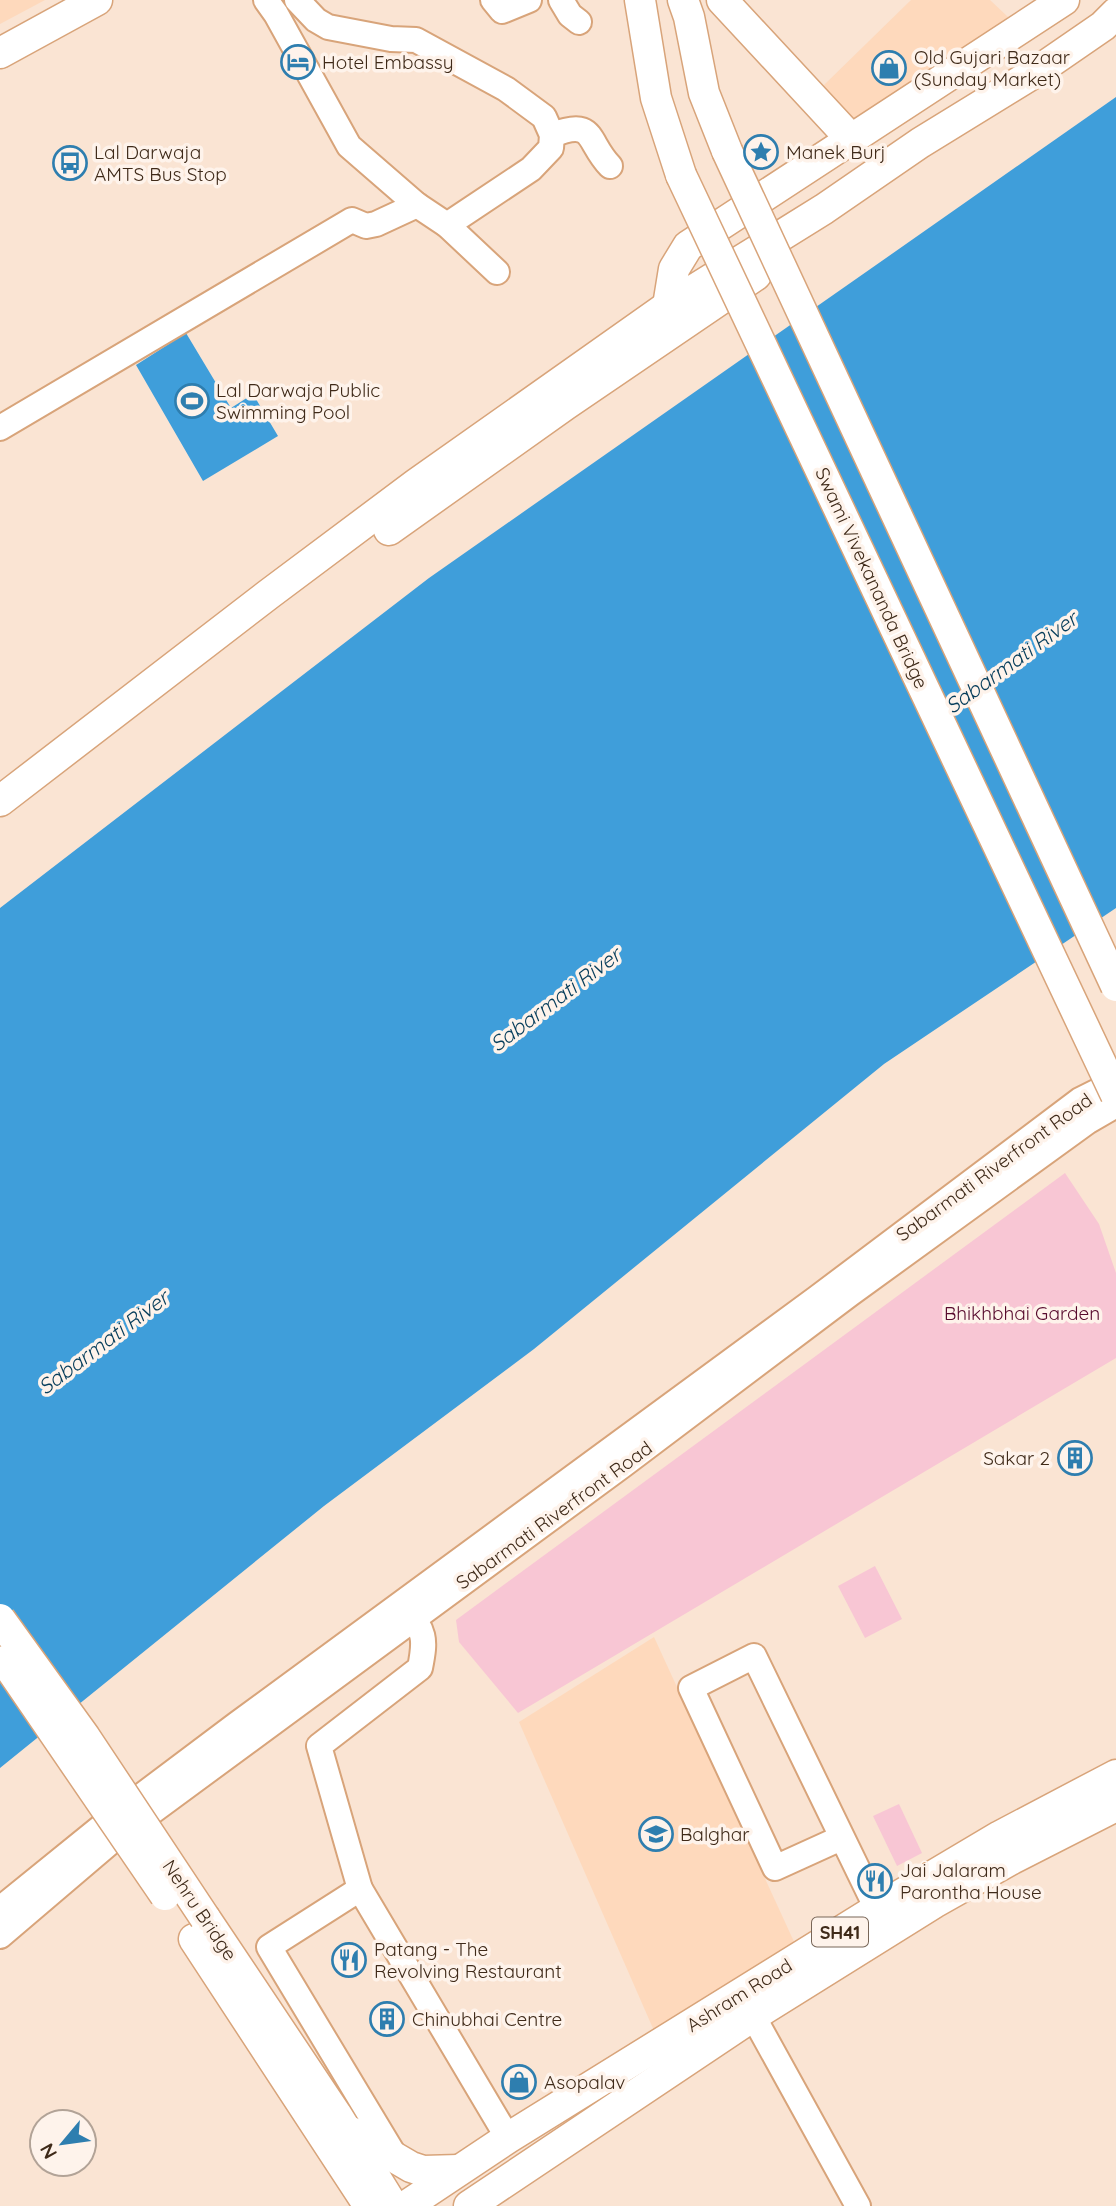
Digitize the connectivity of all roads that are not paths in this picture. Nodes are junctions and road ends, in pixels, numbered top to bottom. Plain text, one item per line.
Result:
1 (266, 0) edge
2 (297, 0) edge
3 (493, 0) edge
4 (529, 0) edge
5 (561, 0) edge
6 (640, 0) edge
7 (683, 0) edge
8 (722, 0) edge
9 (1064, 0) edge
10 (93, 1) edge
11 (1029, 9) edge
12 (1116, 13) edge
13 (579, 22) dead end
14 (1116, 38) edge
15 (0, 53) edge
16 (552, 135) junction
17 (852, 140) junction
18 (610, 166) dead end
19 (417, 205) junction
20 (447, 225) junction
21 (497, 272) dead end
22 (668, 306) junction
23 (0, 428) edge
24 (0, 801) edge
25 (0, 823) edge
26 (1116, 986) edge
27 (1116, 1082) edge
28 (1116, 1095) edge
29 (1116, 1105) edge
30 (408, 1611) junction
31 (0, 1619) edge
32 (0, 1653) edge
33 (1116, 1775) edge
34 (1115, 1809) edge
35 (841, 1838) junction
36 (360, 1889) junction
37 (0, 1909) edge
38 (877, 1909) junction
39 (197, 1924) junction
40 (0, 1936) edge
41 (753, 2016) junction
42 (345, 2128) junction
43 (508, 2138) junction
44 (396, 2159) junction
45 (345, 2169) junction
46 (459, 2171) junction
47 (342, 2206) edge
48 (369, 2206) edge
49 (393, 2206) edge
50 (406, 2206) edge
51 (469, 2206) edge
52 (858, 2206) edge

1 - 19 street
2 - 16 street
3 - 4 street
5 - 13 street
6 - 28 main road, Swami Vivekananda Bridge, bridge
7 - 26 main road, bridge
8 - 17 main road
9 - 11 main road
10 - 15 main road
11 - 17 main road
12 - 22 main road
14 - 25 main road
16 - 18 street
16 - 20 street
17 - 22 main road
19 - 20 street
19 - 23 street
20 - 21 street
22 - 24 main road
27 - 30 street, Sabarmati Riverfront Road
29 - 30 street, Sabarmati Riverfront Road
30 - 36 street
30 - 37 street, Sabarmati Riverfront Road
30 - 40 street, Sabarmati Riverfront Road
31 - 39 main road, Nehru Bridge, bridge
32 - 39 main road, Nehru Bridge, bridge
33 - 38 main road, Ashram Road / SH41
34 - 41 main road, Ashram Road
35 - 35 street
35 - 38 street
36 - 43 street
36 - 44 street
38 - 43 main road, Ashram Road / SH41
39 - 42 main road, Nehru Bridge
39 - 45 main road, Nehru Bridge
41 - 51 main road, Ashram Road
41 - 52 street
42 - 44 main road
42 - 49 main road, Nehru Bridge
43 - 46 main road, Ashram Road / SH41
44 - 46 main road
45 - 47 main road
45 - 48 main road, Nehru Bridge
46 - 50 main road, Ashram Road / SH41

